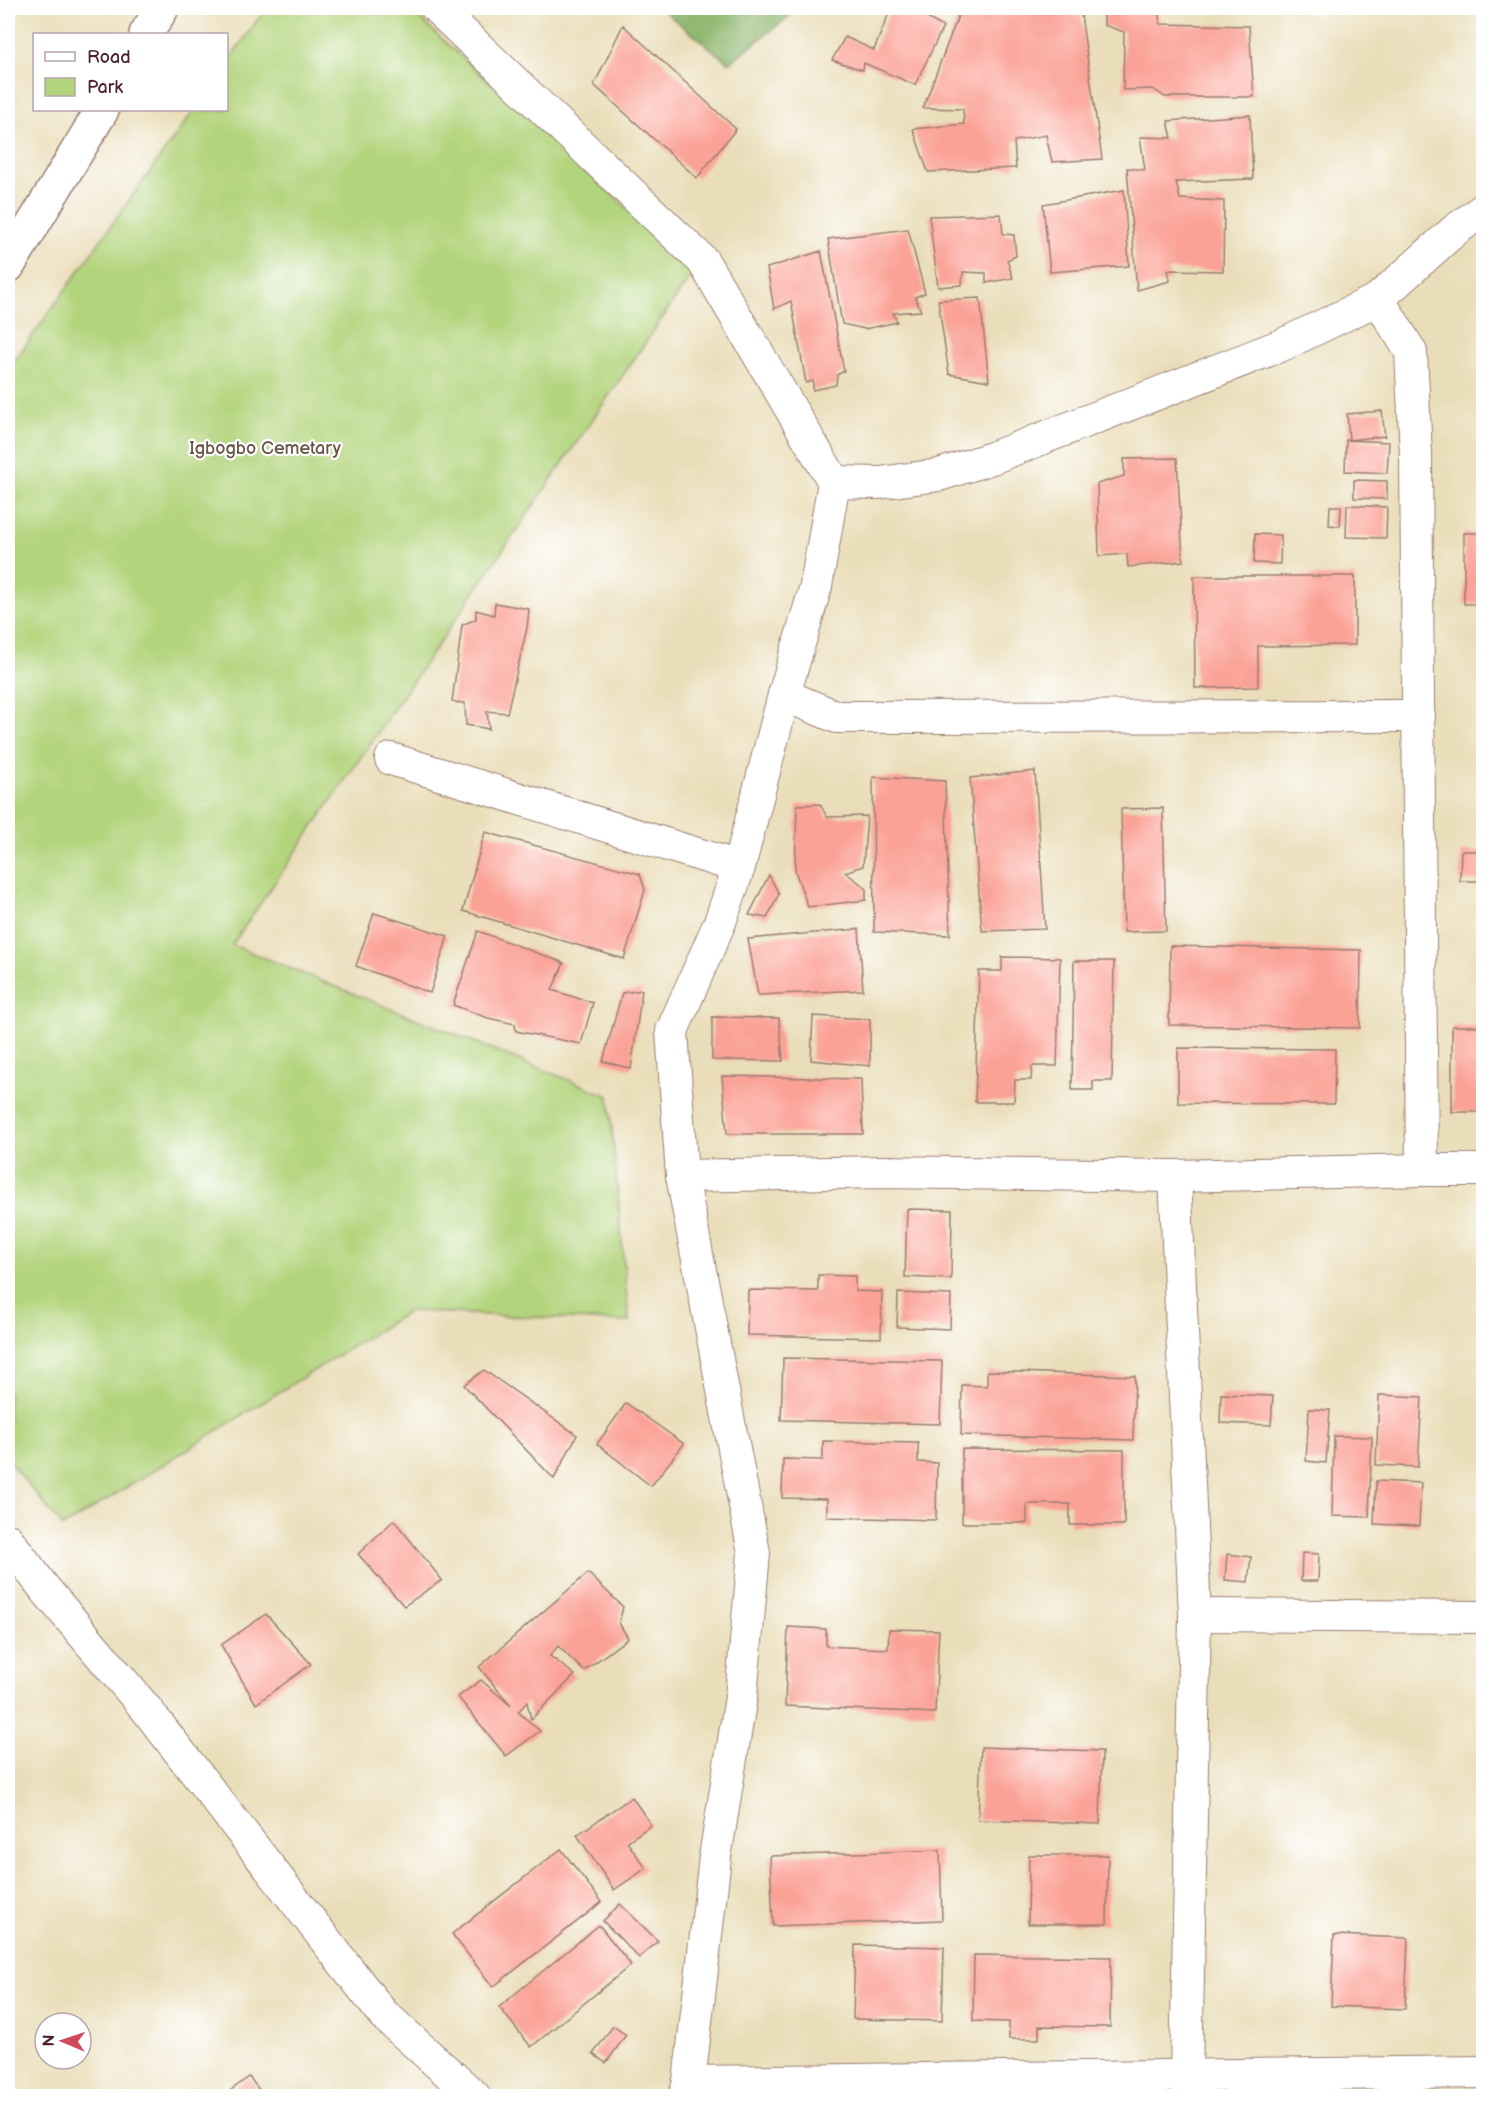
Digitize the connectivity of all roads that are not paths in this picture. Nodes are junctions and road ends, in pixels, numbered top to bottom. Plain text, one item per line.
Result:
1 (162, 8) edge
2 (437, 8) edge
3 (147, 33) edge
4 (101, 111) edge
5 (1484, 209) edge
6 (13, 248) edge
7 (1378, 299) junction
8 (834, 482) junction
9 (784, 695) junction
10 (1419, 716) junction
11 (391, 759) dead end
12 (739, 867) junction
13 (1422, 1170) junction
14 (1484, 1170) edge
15 (682, 1176) junction
16 (1175, 1176) junction
17 (8, 1540) edge
18 (1195, 1615) junction
19 (1484, 1617) edge
20 (1484, 2072) edge
21 (1186, 2076) junction
22 (687, 2089) edge
23 (474, 2097) edge

1 - 3 main road
2 - 8 street
4 - 6 main road
5 - 7 street
7 - 8 street
7 - 10 street
8 - 9 street
9 - 10 street
9 - 12 street
10 - 13 street
11 - 12 street
12 - 15 street
13 - 14 street
13 - 16 street
15 - 16 street
15 - 22 street
16 - 18 street
17 - 23 street
18 - 19 street
18 - 21 street
20 - 21 street
21 - 22 street

